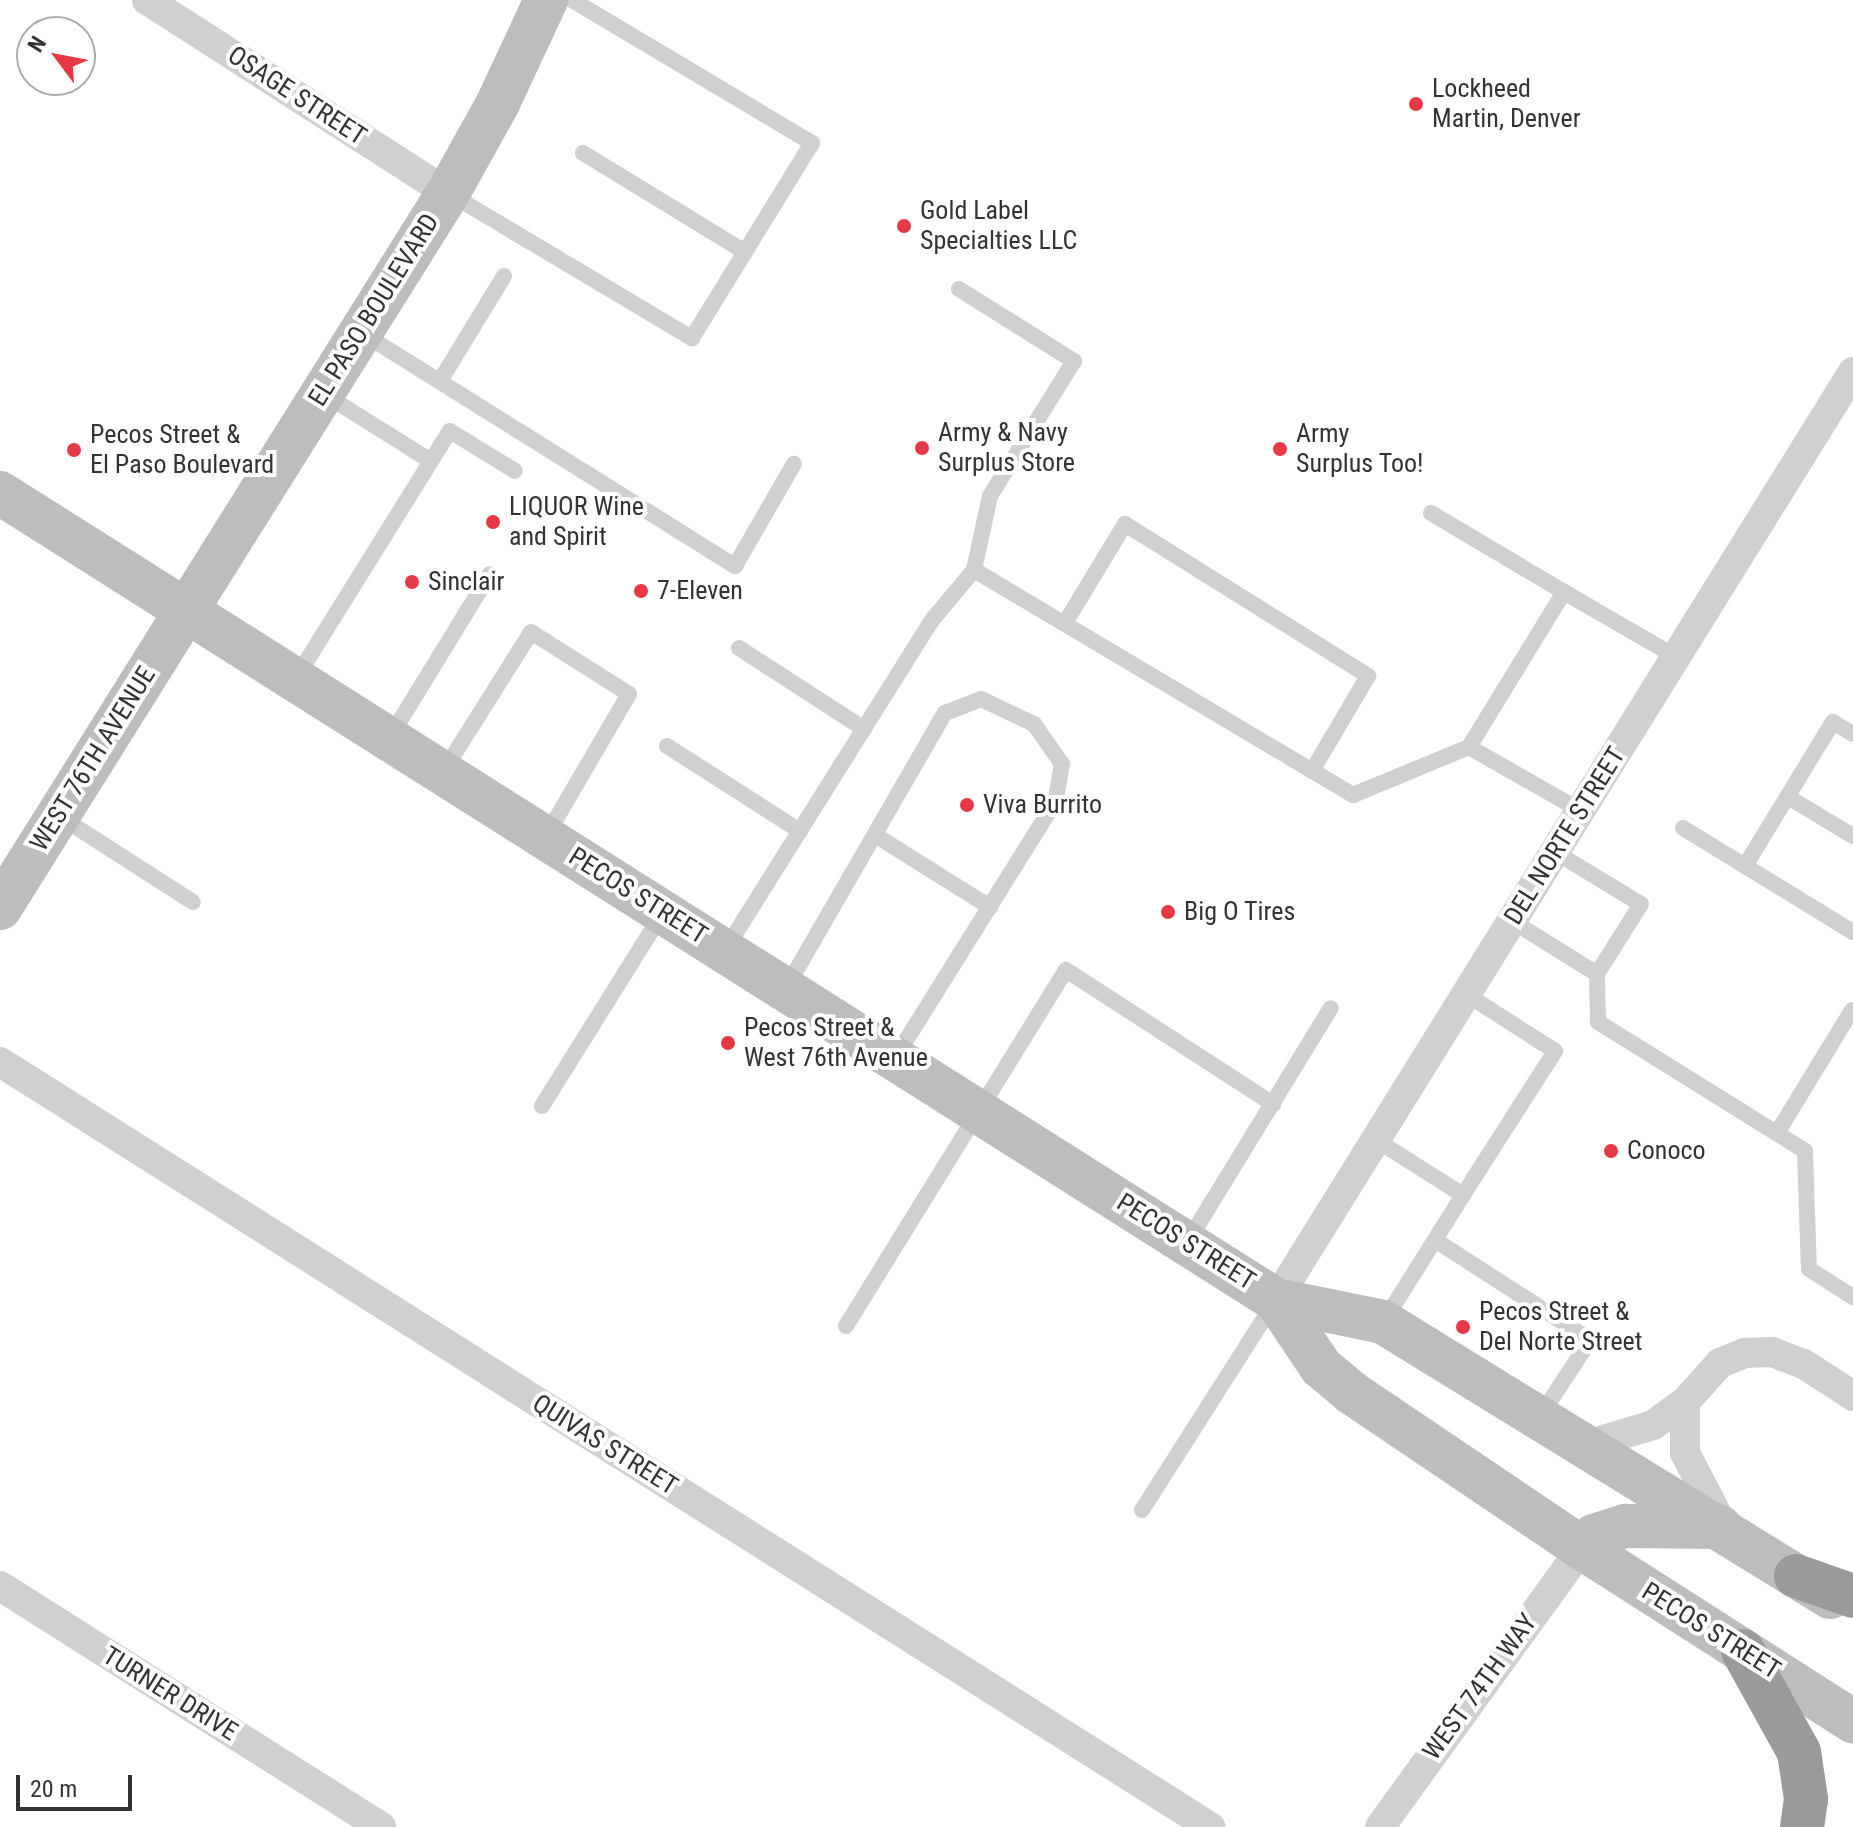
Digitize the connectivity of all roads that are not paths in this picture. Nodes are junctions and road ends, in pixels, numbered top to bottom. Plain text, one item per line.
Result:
1 (147, 0) edge
2 (546, 0) edge
3 (572, 0) edge
4 (583, 153) dead end
5 (448, 193) junction
6 (745, 252) junction
7 (504, 276) dead end
8 (959, 289) dead end
9 (361, 332) junction
10 (1853, 372) edge
11 (440, 381) junction
12 (323, 393) junction
13 (431, 461) junction
14 (794, 464) dead end
15 (515, 471) dead end
16 (0, 493) edge
17 (1431, 513) dead end
18 (974, 570) junction
19 (490, 574) dead end
20 (1564, 592) junction
21 (186, 611) junction
22 (1065, 623) junction
23 (739, 648) dead end
24 (1676, 657) junction
25 (295, 679) junction
26 (864, 729) junction
27 (1853, 734) edge
28 (389, 739) junction
29 (667, 746) dead end
30 (1469, 747) junction
31 (1312, 771) junction
32 (443, 773) junction
33 (1788, 797) junction
34 (1581, 811) junction
35 (58, 816) junction
36 (1683, 828) dead end
37 (800, 831) junction
38 (875, 835) junction
39 (1853, 836) edge
40 (546, 838) junction
41 (1555, 852) junction
42 (1745, 866) junction
43 (193, 902) dead end
44 (990, 907) junction
45 (0, 908) edge
46 (663, 912) junction
47 (1512, 921) junction
48 (1853, 932) edge
49 (725, 951) junction
50 (1597, 974) junction
51 (785, 989) junction
52 (1466, 994) junction
53 (1331, 1008) dead end
54 (1852, 1010) edge
55 (895, 1058) junction
56 (0, 1062) edge
57 (1273, 1104) junction
58 (542, 1106) dead end
59 (979, 1111) junction
60 (1777, 1133) junction
61 (1376, 1140) junction
62 (1463, 1195) junction
63 (1435, 1240) junction
64 (1187, 1243) junction
65 (1853, 1297) edge
66 (1276, 1300) junction
67 (1383, 1322) junction
68 (846, 1326) dead end
69 (1853, 1396) edge
70 (1685, 1402) junction
71 (1540, 1417) junction
72 (1586, 1445) junction
73 (1142, 1510) dead end
74 (1723, 1528) junction
75 (1582, 1548) junction
76 (1796, 1576) junction
77 (0, 1586) edge
78 (1853, 1596) edge
79 (1853, 1612) edge
80 (1743, 1651) junction
81 (1853, 1721) edge
82 (381, 1827) edge
83 (1210, 1827) edge
84 (1380, 1827) edge
85 (1802, 1827) edge

1 - 5 street, OSAGE STREET
2 - 5 main road, EL PASO BOULEVARD
3 - 6 lane
4 - 6 lane
5 - 6 lane
5 - 9 main road, EL PASO BOULEVARD
7 - 11 lane
8 - 18 lane
9 - 11 lane
9 - 12 main road, EL PASO BOULEVARD
10 - 24 street, DEL NORTE STREET
11 - 14 lane
12 - 13 lane
12 - 21 main road, EL PASO BOULEVARD
13 - 15 lane
13 - 25 lane
16 - 21 main road, PECOS STREET
17 - 20 lane
18 - 22 lane
18 - 26 lane
19 - 28 lane
20 - 24 lane
20 - 30 lane
21 - 25 main road, PECOS STREET
21 - 35 main road, WEST 76TH AVENUE
22 - 31 lane
22 - 31 lane
23 - 26 lane
24 - 34 street, DEL NORTE STREET
25 - 28 main road, PECOS STREET
26 - 37 lane
27 - 33 lane
28 - 32 main road, PECOS STREET
29 - 37 lane
30 - 31 lane
30 - 34 lane
32 - 40 main road, PECOS STREET
32 - 40 lane
33 - 39 lane
33 - 42 lane
34 - 41 street, DEL NORTE STREET
35 - 43 lane
35 - 45 main road, WEST 76TH AVENUE
36 - 42 lane
37 - 49 lane
38 - 44 lane
38 - 44 lane
38 - 51 lane
40 - 46 main road, PECOS STREET
41 - 47 street, DEL NORTE STREET
41 - 50 lane
42 - 48 lane
44 - 55 lane
46 - 49 main road, PECOS STREET
46 - 58 lane
47 - 50 lane
47 - 52 street, DEL NORTE STREET
49 - 51 main road, PECOS STREET
50 - 60 lane
51 - 55 main road, PECOS STREET
52 - 61 street, DEL NORTE STREET
52 - 62 lane
53 - 57 lane
54 - 60 lane
55 - 59 main road, PECOS STREET
56 - 83 street, QUIVAS STREET
57 - 59 lane
57 - 64 lane
59 - 64 main road, PECOS STREET
59 - 68 lane
60 - 65 lane
61 - 62 lane
61 - 66 street, DEL NORTE STREET
62 - 63 lane
63 - 67 lane
63 - 71 lane
64 - 66 main road, PECOS STREET
66 - 67 main road, PECOS STREET
66 - 73 lane
66 - 75 main road, PECOS STREET
67 - 71 main road, PECOS STREET
69 - 70 street
70 - 72 street
70 - 74 street
71 - 72 main road, PECOS STREET
72 - 74 main road, PECOS STREET
74 - 75 main road
74 - 76 main road, PECOS STREET
75 - 80 main road, PECOS STREET
75 - 84 street, WEST 74TH WAY
76 - 78 highway
76 - 79 main road, PECOS STREET
77 - 82 street, TURNER DRIVE
80 - 81 main road, PECOS STREET
80 - 85 highway

